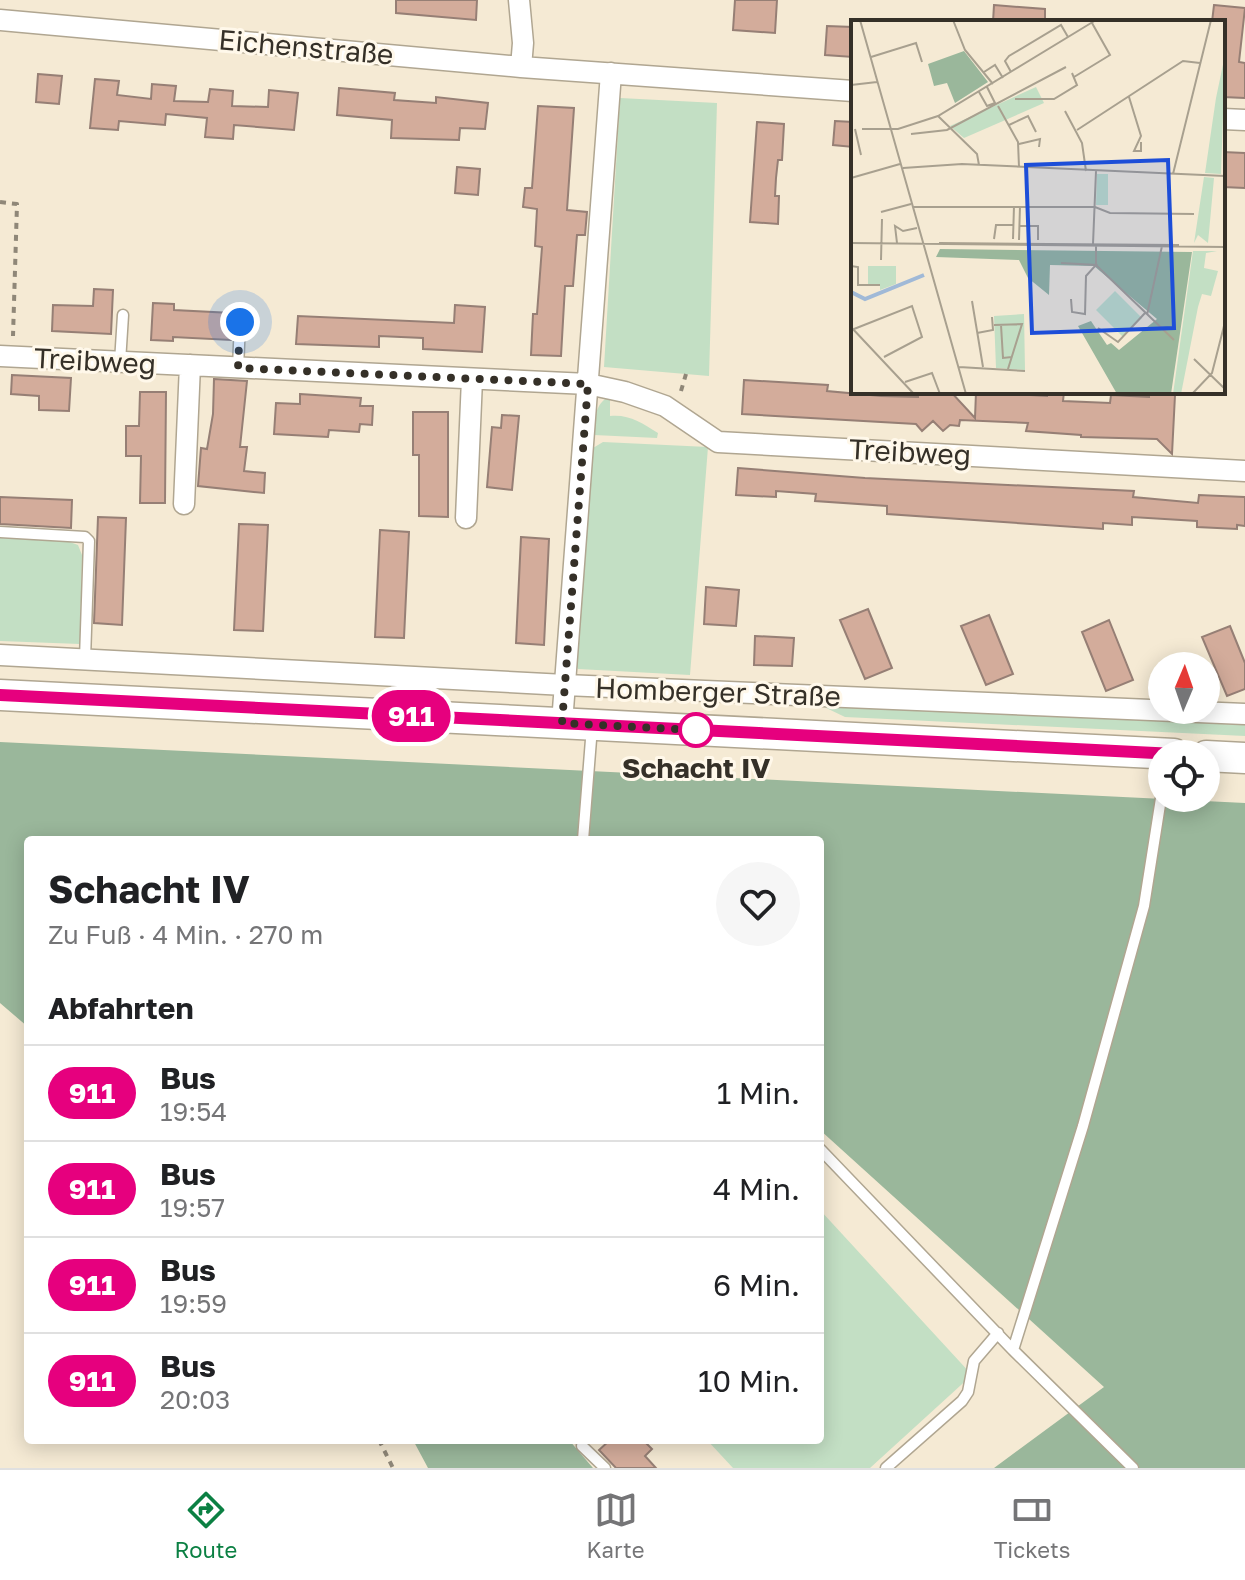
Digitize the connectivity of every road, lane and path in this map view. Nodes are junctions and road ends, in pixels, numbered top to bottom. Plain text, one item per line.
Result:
1 (519, 0) edge
2 (0, 20) edge
3 (521, 67) junction
4 (611, 73) junction
5 (851, 91) edge
6 (1225, 119) edge
7 (1245, 120) edge
8 (0, 202) edge
9 (123, 315) dead end
10 (240, 322) dead end
11 (6, 356) edge
12 (120, 362) junction
13 (190, 365) junction
14 (238, 368) junction
15 (472, 379) junction
16 (588, 384) junction
17 (1245, 471) edge
18 (184, 504) dead end
19 (466, 518) dead end
20 (0, 532) edge
21 (0, 655) edge
22 (85, 659) junction
23 (565, 685) junction
24 (0, 695) edge
25 (1245, 714) edge
26 (577, 724) junction
27 (1148, 753) edge
28 (1220, 757) edge
29 (1245, 758) edge
30 (1159, 812) edge
31 (583, 836) edge
32 (824, 1153) edge
33 (998, 1333) junction
34 (1013, 1350) junction
35 (381, 1444) edge
36 (582, 1446) dead end
37 (393, 1468) edge
38 (605, 1468) edge
39 (886, 1468) edge
40 (1133, 1468) edge

1 - 3 street
2 - 3 street, Eichenstraße
3 - 4 street, Eichenstraße
4 - 5 street, Eichenstraße
4 - 16 street
6 - 7 street
8 - 11 path
9 - 12 lane
10 - 14 lane
11 - 12 street, Treibweg
12 - 13 street, Treibweg
13 - 14 street, Treibweg
13 - 18 street, Treibweg
14 - 15 street, Treibweg
15 - 16 street, Treibweg
15 - 19 street
16 - 17 street, Treibweg
16 - 23 street
20 - 22 lane
21 - 22 street, Homberger Straße
22 - 23 street, Homberger Straße
23 - 25 street, Homberger Straße
23 - 26 street
24 - 26 main road, Homberger Straße
26 - 27 main road, Homberger Straße
26 - 31 lane, Homberger Straße
28 - 29 main road
30 - 34 lane
32 - 33 lane
33 - 34 lane
33 - 39 lane
34 - 40 lane
35 - 37 path
36 - 38 lane

